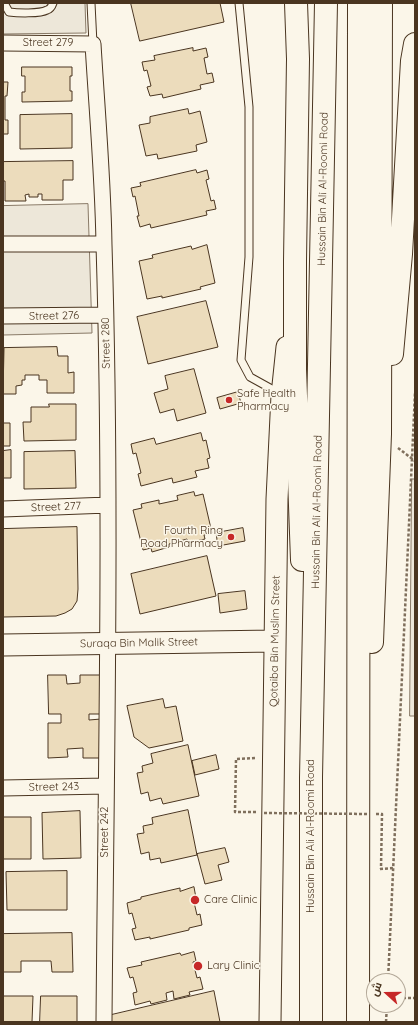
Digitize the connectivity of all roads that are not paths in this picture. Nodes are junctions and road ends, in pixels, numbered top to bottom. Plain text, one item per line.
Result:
1 (4, 3) edge
2 (53, 3) edge
3 (91, 3) edge
4 (239, 3) edge
5 (294, 3) edge
6 (326, 3) edge
7 (359, 3) edge
8 (380, 5) edge
9 (3, 43) edge
10 (94, 44) junction
11 (415, 44) edge
12 (3, 244) edge
13 (104, 244) junction
14 (295, 261) junction
15 (105, 315) junction
16 (3, 316) edge
17 (282, 395) junction
18 (380, 434) junction
19 (108, 505) junction
20 (3, 509) edge
21 (274, 641) junction
22 (108, 643) junction
23 (3, 645) edge
24 (311, 777) junction
25 (106, 786) junction
26 (3, 788) edge
27 (363, 810) junction
28 (104, 1022) edge
29 (270, 1022) edge
30 (311, 1022) edge
31 (358, 1022) edge

1 - 2 lane
3 - 10 lane
4 - 17 lane
5 - 14 highway
6 - 24 highway, Hussain Bin Ali Al-Roomi Road
7 - 27 highway
8 - 18 highway
9 - 10 street, Street 279
10 - 13 street, Street 280
11 - 18 highway
12 - 13 street
13 - 15 street, Street 280
14 - 17 street, Qotaiba Bin Muslim Street
14 - 24 highway
15 - 16 street, Street 276
15 - 19 street, Street 280
17 - 21 street, Qotaiba Bin Muslim Street
18 - 27 highway
19 - 20 street, Street 277
19 - 22 street, Street 280
21 - 22 street, Suraqa Bin Malik Street
21 - 29 street, Qotaiba Bin Muslim Street
22 - 23 street, Suraqa Bin Malik Street
22 - 25 street, Street 242
24 - 30 highway, Hussain Bin Ali Al-Roomi Road
25 - 26 street, Street 243
25 - 28 street, Street 242
27 - 31 highway

